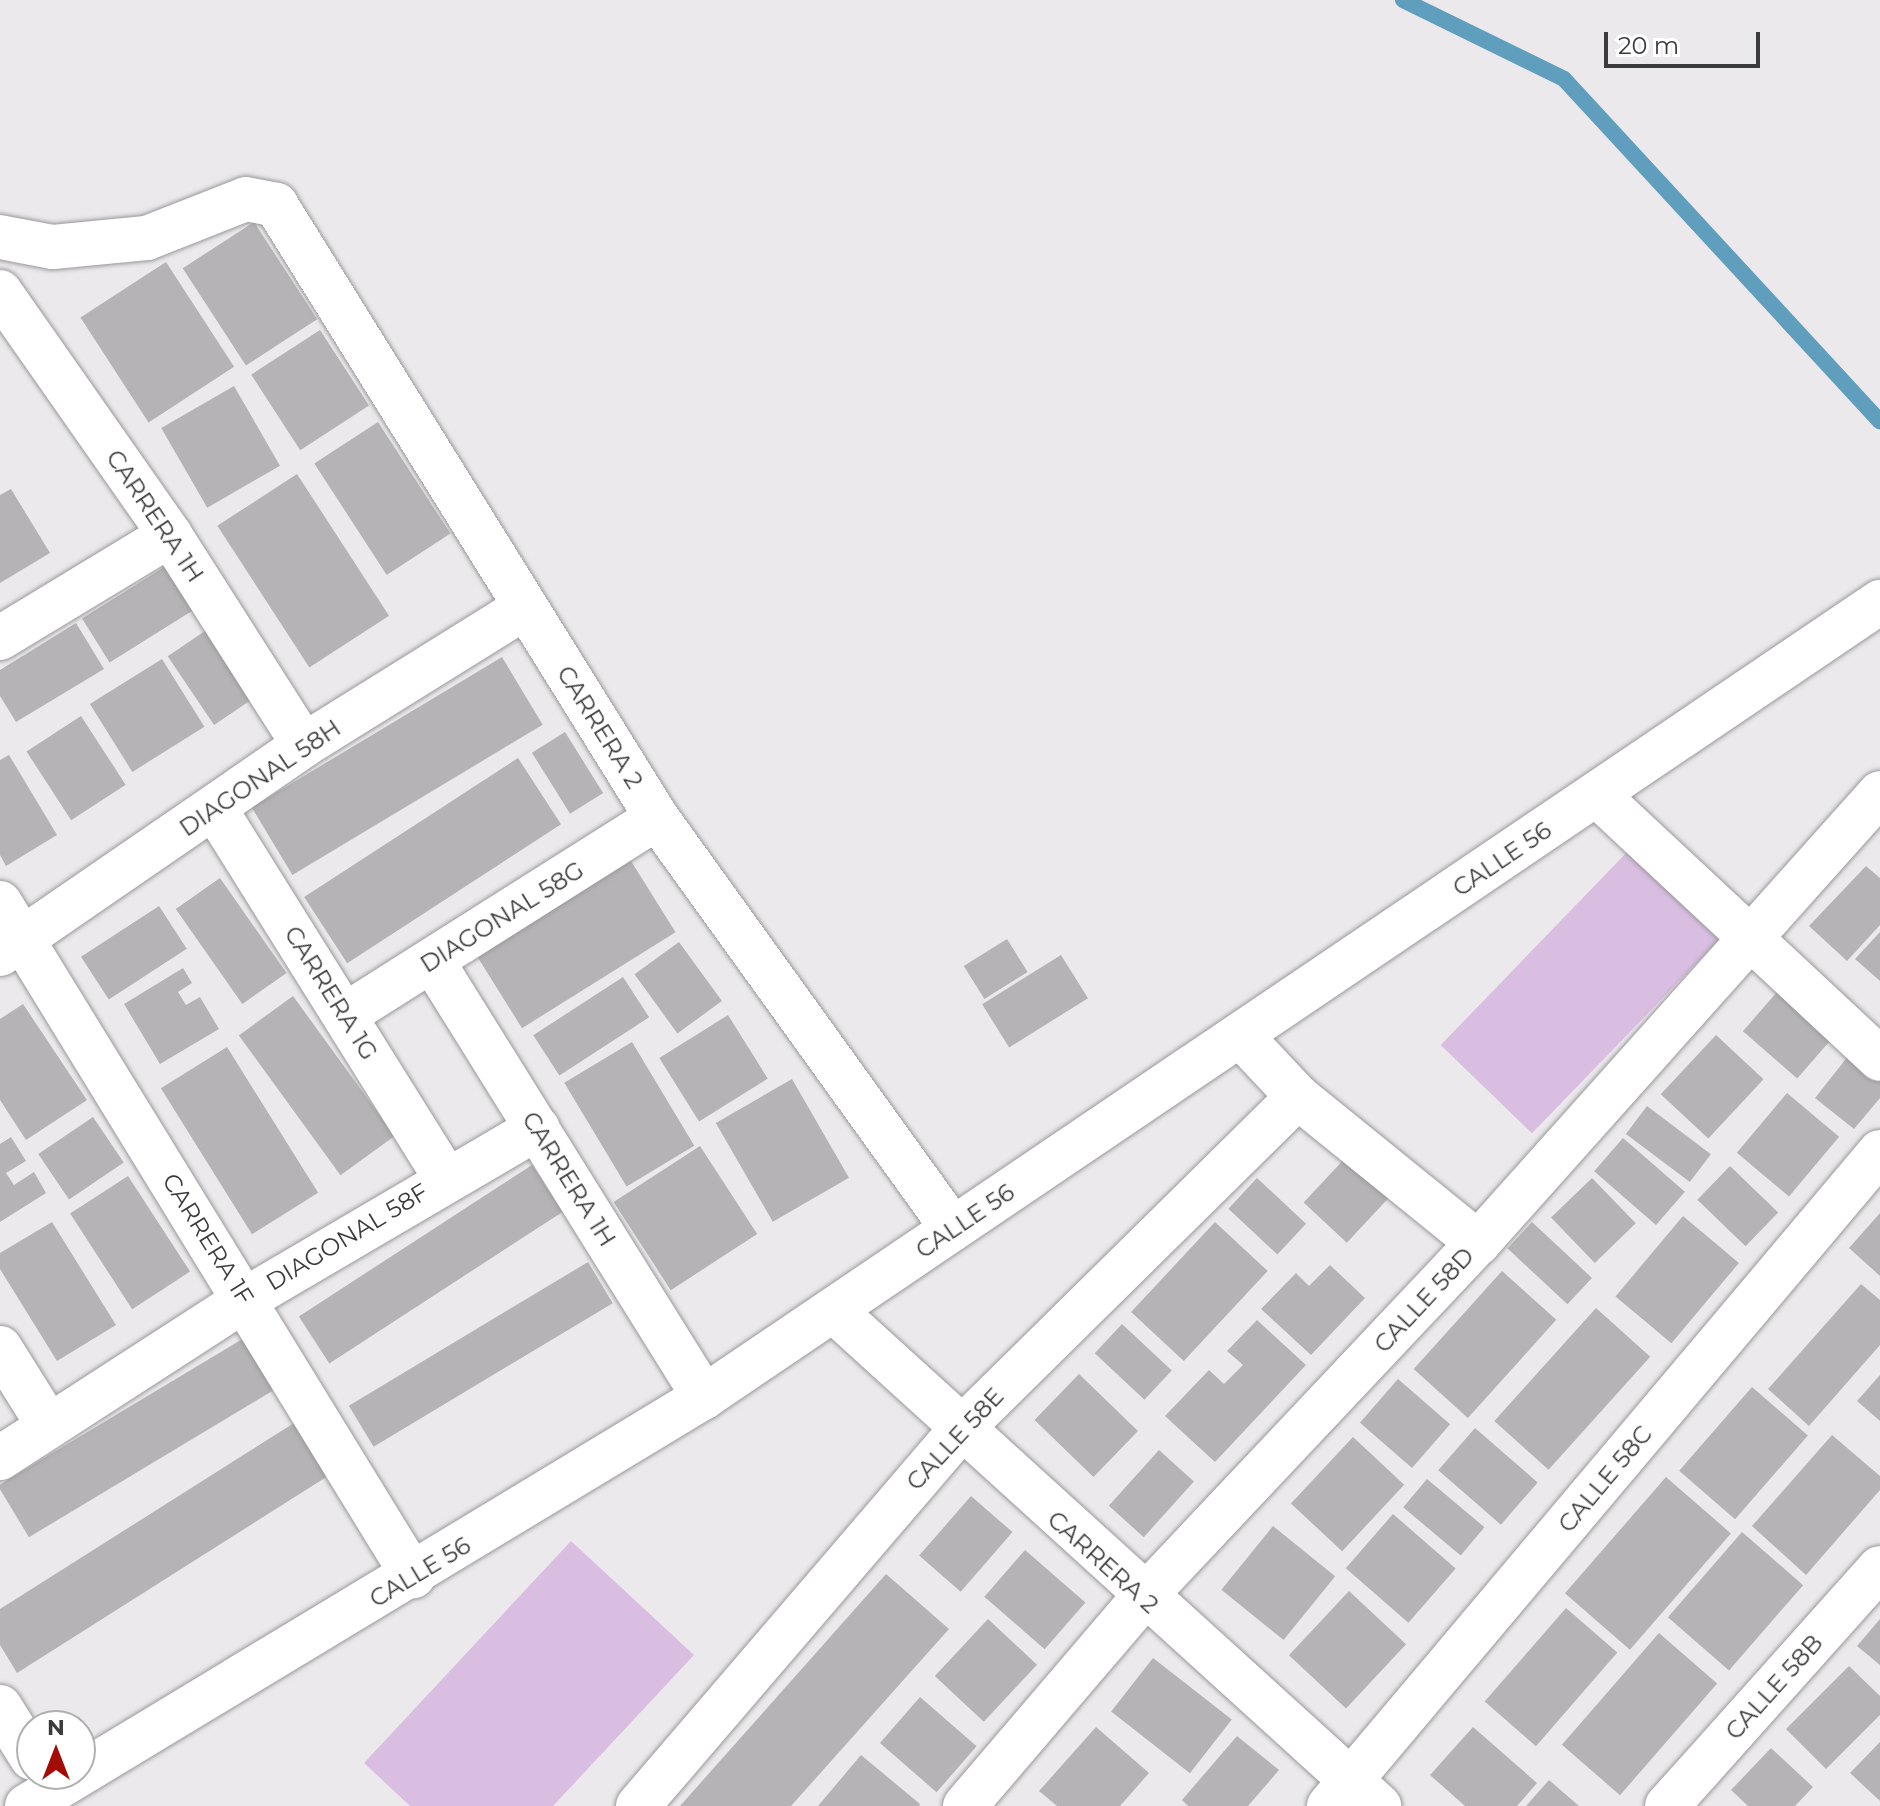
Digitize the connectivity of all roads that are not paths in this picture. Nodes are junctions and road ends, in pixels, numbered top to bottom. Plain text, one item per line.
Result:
1 (0, 237) edge
2 (0, 292) edge
3 (170, 535) junction
4 (1880, 602) edge
5 (524, 608) junction
6 (0, 638) edge
7 (304, 745) junction
8 (1880, 793) edge
9 (1597, 795) junction
10 (215, 809) junction
11 (657, 818) junction
12 (0, 903) edge
13 (1747, 934) junction
14 (11, 947) edge
15 (433, 962) junction
16 (345, 1015) junction
17 (1241, 1036) junction
18 (1880, 1059) edge
19 (1298, 1097) junction
20 (537, 1128) junction
21 (1880, 1152) edge
22 (446, 1178) junction
23 (953, 1229) junction
24 (1478, 1243) junction
25 (246, 1299) junction
26 (833, 1310) junction
27 (0, 1348) edge
28 (704, 1397) junction
29 (49, 1426) junction
30 (959, 1431) junction
31 (0, 1458) edge
32 (1880, 1568) edge
33 (413, 1576) junction
34 (1142, 1599) junction
35 (0, 1707) edge
36 (16, 1735) edge
37 (96, 1758) edge
38 (1354, 1797) edge
39 (638, 1806) edge
40 (965, 1806) edge
41 (1667, 1806) edge

1 - 5 street, CARRERA 2
2 - 3 street, CARRERA 1H
3 - 6 street
3 - 7 street, CARRERA 1H
4 - 9 street, CALLE 56
5 - 7 street, DIAGONAL 58H
5 - 11 street, CARRERA 2
7 - 10 street, DIAGONAL 58H
8 - 13 street, CALLE 58D
9 - 13 street
9 - 17 street, CALLE 56
10 - 14 street, DIAGONAL 58H
10 - 16 street, CARRERA 1G
11 - 15 street, DIAGONAL 58G
11 - 23 street, CARRERA 2
12 - 14 street, CARRERA 1F
13 - 18 street
13 - 24 street, CALLE 58D
14 - 25 street, CARRERA 1F
15 - 16 street, DIAGONAL 58G
15 - 20 street, CARRERA 1H
16 - 22 street, CARRERA 1G
17 - 19 street
17 - 23 street, CALLE 56
19 - 24 street
19 - 30 street, CALLE 58E
20 - 22 street, DIAGONAL 58F
20 - 28 street, CARRERA 1H
21 - 38 street, CALLE 58C
22 - 25 street, DIAGONAL 58F
23 - 26 street, CALLE 56
24 - 34 street, CALLE 58D
25 - 29 street, DIAGONAL 58F
25 - 33 street, CARRERA 1F
26 - 28 street, CALLE 56
26 - 30 street, CARRERA 2
27 - 29 street
28 - 33 street, CALLE 56
29 - 31 street, DIAGONAL 58F
30 - 34 street, CARRERA 2
30 - 39 street, CALLE 58E
32 - 41 street, CALLE 58B
33 - 37 street, CALLE 56
34 - 38 street, CARRERA 2
34 - 40 street, CALLE 58D
35 - 36 street

